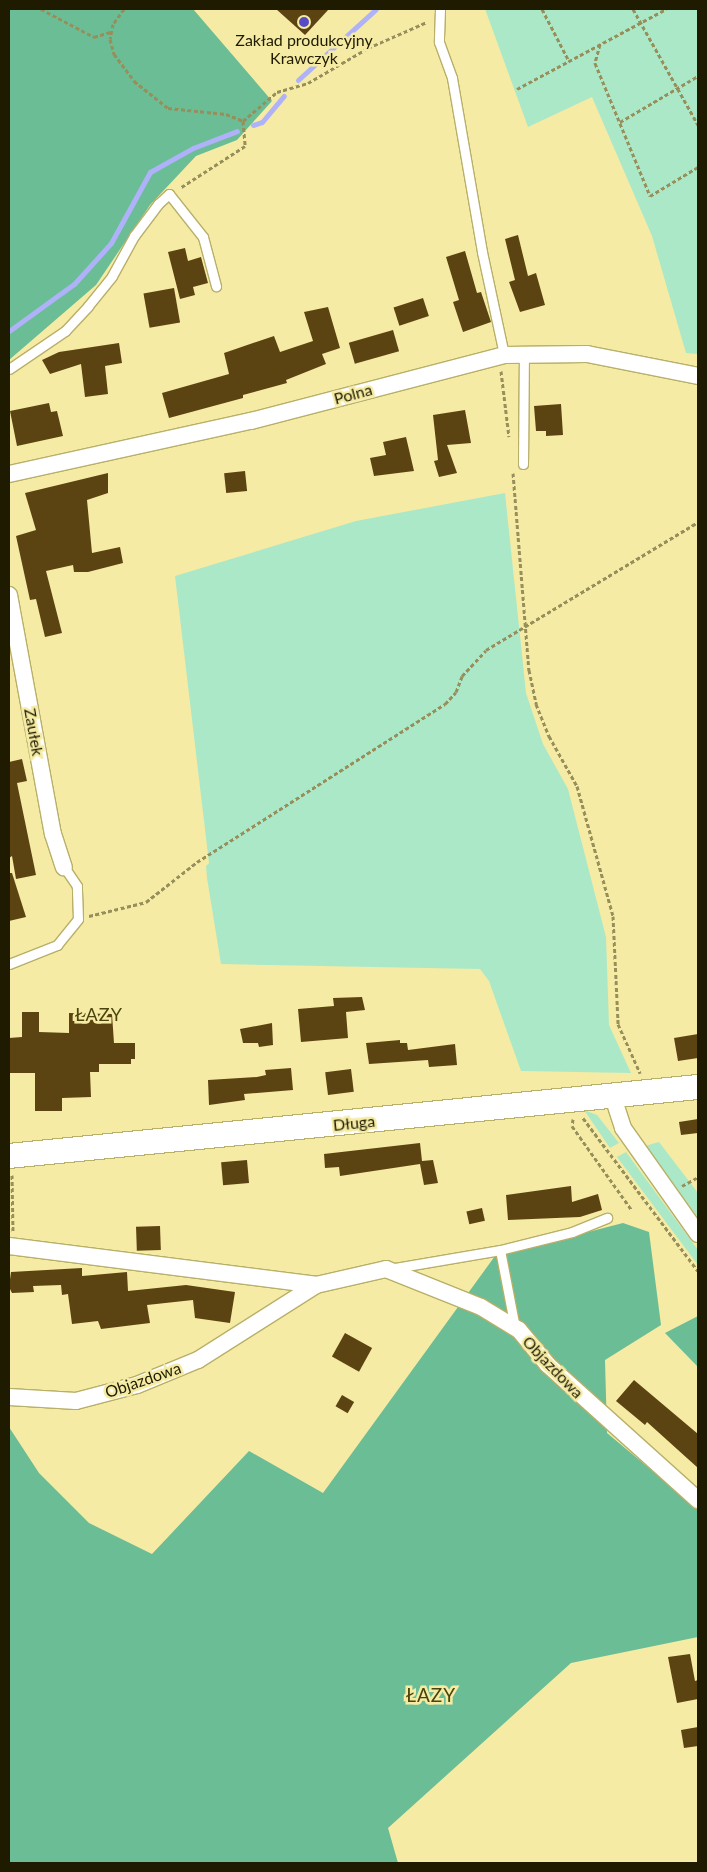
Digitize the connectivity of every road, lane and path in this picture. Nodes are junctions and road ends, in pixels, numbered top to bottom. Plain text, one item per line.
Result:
1 (41, 9) edge
2 (124, 9) edge
3 (542, 9) edge
4 (633, 9) edge
5 (666, 9) edge
6 (439, 11) edge
7 (641, 23) junction
8 (110, 32) junction
9 (600, 44) junction
10 (569, 61) junction
11 (698, 76) edge
12 (678, 88) junction
13 (518, 89) dead end
14 (243, 121) junction
15 (620, 122) junction
16 (698, 125) edge
17 (698, 167) edge
18 (170, 194) junction
19 (216, 286) dead end
20 (524, 352) junction
21 (501, 355) junction
22 (9, 370) edge
23 (698, 376) edge
24 (510, 445) dead end
25 (524, 464) dead end
26 (512, 465) dead end
27 (9, 474) edge
28 (698, 522) edge
29 (9, 595) edge
30 (527, 623) junction
31 (64, 867) joint
32 (78, 919) junction
33 (9, 964) edge
34 (645, 1082) dead end
35 (698, 1087) edge
36 (613, 1097) junction
37 (582, 1116) dead end
38 (572, 1126) dead end
39 (615, 1151) dead end
40 (610, 1155) junction
41 (9, 1156) edge
42 (12, 1182) dead end
43 (631, 1209) dead end
44 (607, 1218) dead end
45 (698, 1234) edge
46 (11, 1238) edge
47 (500, 1250) junction
48 (386, 1270) junction
49 (698, 1271) edge
50 (316, 1285) junction
51 (515, 1328) junction
52 (9, 1397) edge
53 (698, 1500) edge

1 - 8 path
2 - 8 path
3 - 10 path
4 - 7 path
5 - 7 path
6 - 14 path
6 - 21 lane
7 - 9 path
7 - 12 path
8 - 14 path
9 - 10 path
9 - 15 path
10 - 13 path
11 - 12 path
12 - 15 path
12 - 16 path
14 - 18 path
15 - 17 path
18 - 19 lane
18 - 22 lane
20 - 21 street, Polna
20 - 23 street, Polna
20 - 25 lane
21 - 24 path
21 - 27 street, Polna
26 - 30 path
28 - 30 path
29 - 31 street, Zaułek
30 - 32 path
30 - 34 path
31 - 32 lane
32 - 33 lane
35 - 36 street, Długa
36 - 41 street, Długa
36 - 45 street
37 - 40 path
38 - 43 path
39 - 40 path
40 - 49 path
42 - 46 path
44 - 47 lane, Objazdowa
46 - 50 street, Objazdowa
47 - 48 lane, Objazdowa
47 - 51 lane
48 - 50 street, Objazdowa
48 - 51 street, Objazdowa
50 - 52 street, Objazdowa
51 - 53 street, Objazdowa

